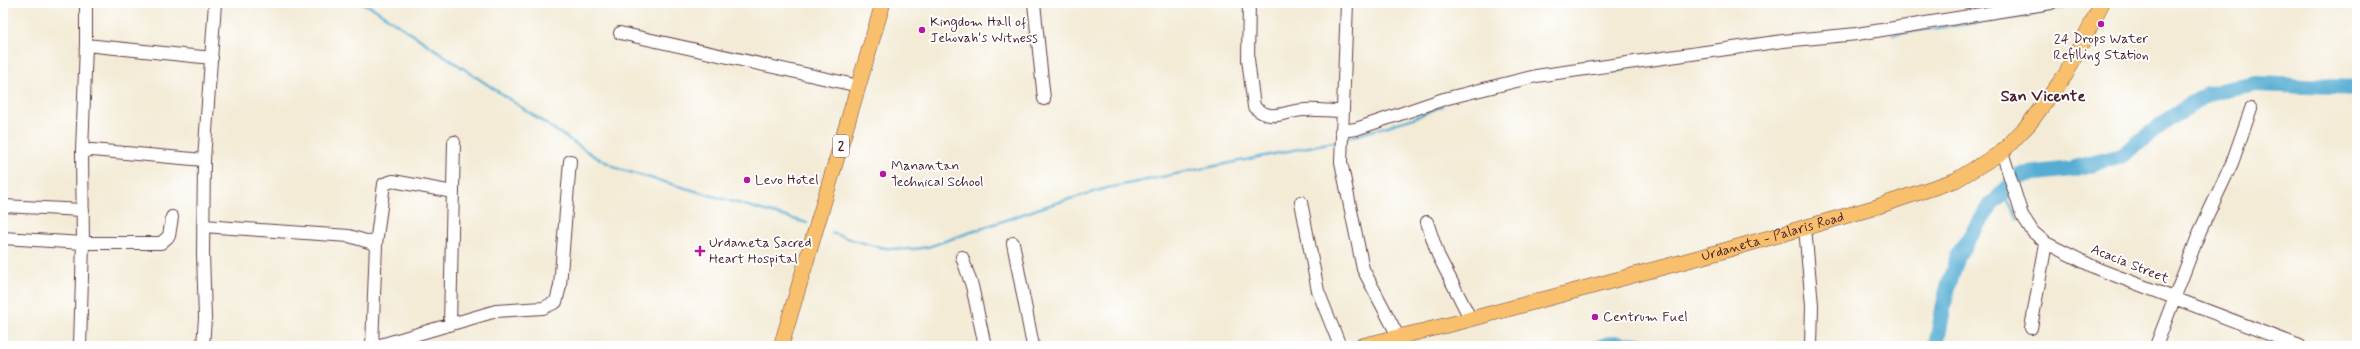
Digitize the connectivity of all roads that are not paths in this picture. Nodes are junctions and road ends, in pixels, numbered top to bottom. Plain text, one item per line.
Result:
1 (86, 3) edge
2 (215, 3) edge
3 (883, 3) edge
4 (1034, 3) edge
5 (1249, 3) edge
6 (1347, 3) edge
7 (2051, 3) edge
8 (2100, 8) edge
9 (620, 33) dead end
10 (86, 45) junction
11 (212, 58) junction
12 (859, 86) junction
13 (1044, 99) dead end
14 (2251, 109) dead end
15 (1342, 111) junction
16 (1341, 133) junction
17 (454, 142) dead end
18 (82, 151) junction
19 (2002, 152) junction
20 (204, 160) junction
21 (570, 161) dead end
22 (453, 192) junction
23 (1301, 202) dead end
24 (3, 206) edge
25 (83, 210) junction
26 (172, 217) dead end
27 (1427, 222) dead end
28 (203, 226) junction
29 (1805, 228) junction
30 (3, 238) edge
31 (83, 243) junction
32 (1013, 243) dead end
33 (2046, 243) junction
34 (376, 244) junction
35 (962, 257) dead end
36 (2175, 299) junction
37 (1470, 318) junction
38 (450, 325) junction
39 (2031, 328) dead end
40 (1398, 338) junction
41 (2284, 343) edge
42 (1811, 344) edge
43 (80, 346) edge
44 (203, 346) edge
45 (372, 346) edge
46 (378, 346) edge
47 (781, 346) edge
48 (985, 346) edge
49 (1033, 346) edge
50 (1340, 346) edge
51 (1361, 346) edge
52 (2156, 346) edge
53 (2300, 346) edge

1 - 10 street
2 - 11 street
3 - 12 main road, 2
4 - 13 street
5 - 15 street
6 - 15 street
7 - 16 street
8 - 19 main road, Urdaneta - Palaris Road
9 - 12 street
10 - 11 street
10 - 18 street
11 - 20 street
12 - 47 main road, 2
14 - 36 street
15 - 16 street
16 - 40 street
17 - 22 street
18 - 20 street
18 - 25 street
19 - 29 main road, Urdaneta - Palaris Road
19 - 33 street, Acacia Street
20 - 28 street
21 - 38 street
22 - 34 street
22 - 38 street
23 - 50 street
24 - 25 street
25 - 31 street
26 - 31 street
27 - 37 street
28 - 34 street
28 - 44 street
29 - 37 main road, Urdaneta - Palaris Road
29 - 42 street
30 - 31 street
31 - 43 street
32 - 49 street
33 - 36 street, Acacia Street
33 - 39 street
34 - 45 street
35 - 48 street
36 - 41 street, Acacia Street
36 - 52 street
37 - 40 main road, Urdaneta - Palaris Road
38 - 46 street
40 - 51 main road, Urdaneta - Palaris Road
41 - 53 street, Acacia Street

